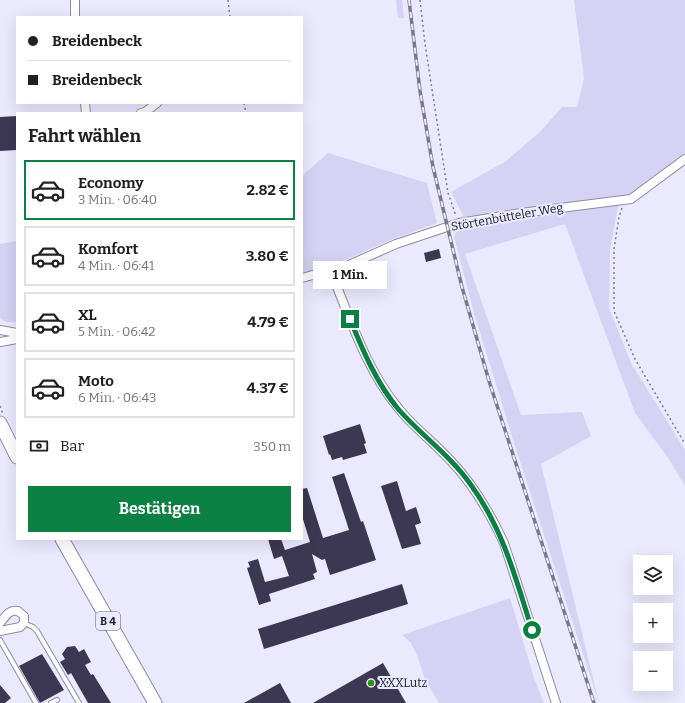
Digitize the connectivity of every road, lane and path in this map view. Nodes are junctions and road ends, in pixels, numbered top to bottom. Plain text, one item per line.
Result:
1 (75, 0) edge
2 (228, 0) edge
3 (420, 0) edge
4 (76, 16) edge
5 (230, 16) edge
6 (156, 104) edge
7 (145, 112) edge
8 (685, 159) edge
9 (625, 200) junction
10 (459, 223) junction
11 (330, 276) junction
12 (303, 278) edge
13 (0, 330) edge
14 (16, 333) edge
15 (16, 339) edge
16 (0, 342) edge
17 (0, 423) edge
18 (685, 444) edge
19 (16, 455) edge
20 (63, 540) edge
21 (24, 622) junction
22 (0, 623) edge
23 (0, 631) edge
24 (0, 640) edge
25 (57, 700) dead end
26 (36, 703) edge
27 (52, 703) edge
28 (79, 703) edge
29 (155, 703) edge
30 (556, 703) edge

1 - 4 street
2 - 5 path
3 - 10 path
6 - 7 street
8 - 9 street, Störtenbütteler Weg
9 - 10 street, Störtenbütteler Weg
9 - 18 path
10 - 11 street, Störtenbütteler Weg
11 - 12 street
11 - 30 street
13 - 14 street
15 - 16 street
17 - 19 main road
20 - 29 main road, B 4
21 - 22 street
21 - 23 street
21 - 28 lane
24 - 26 lane
25 - 27 lane

